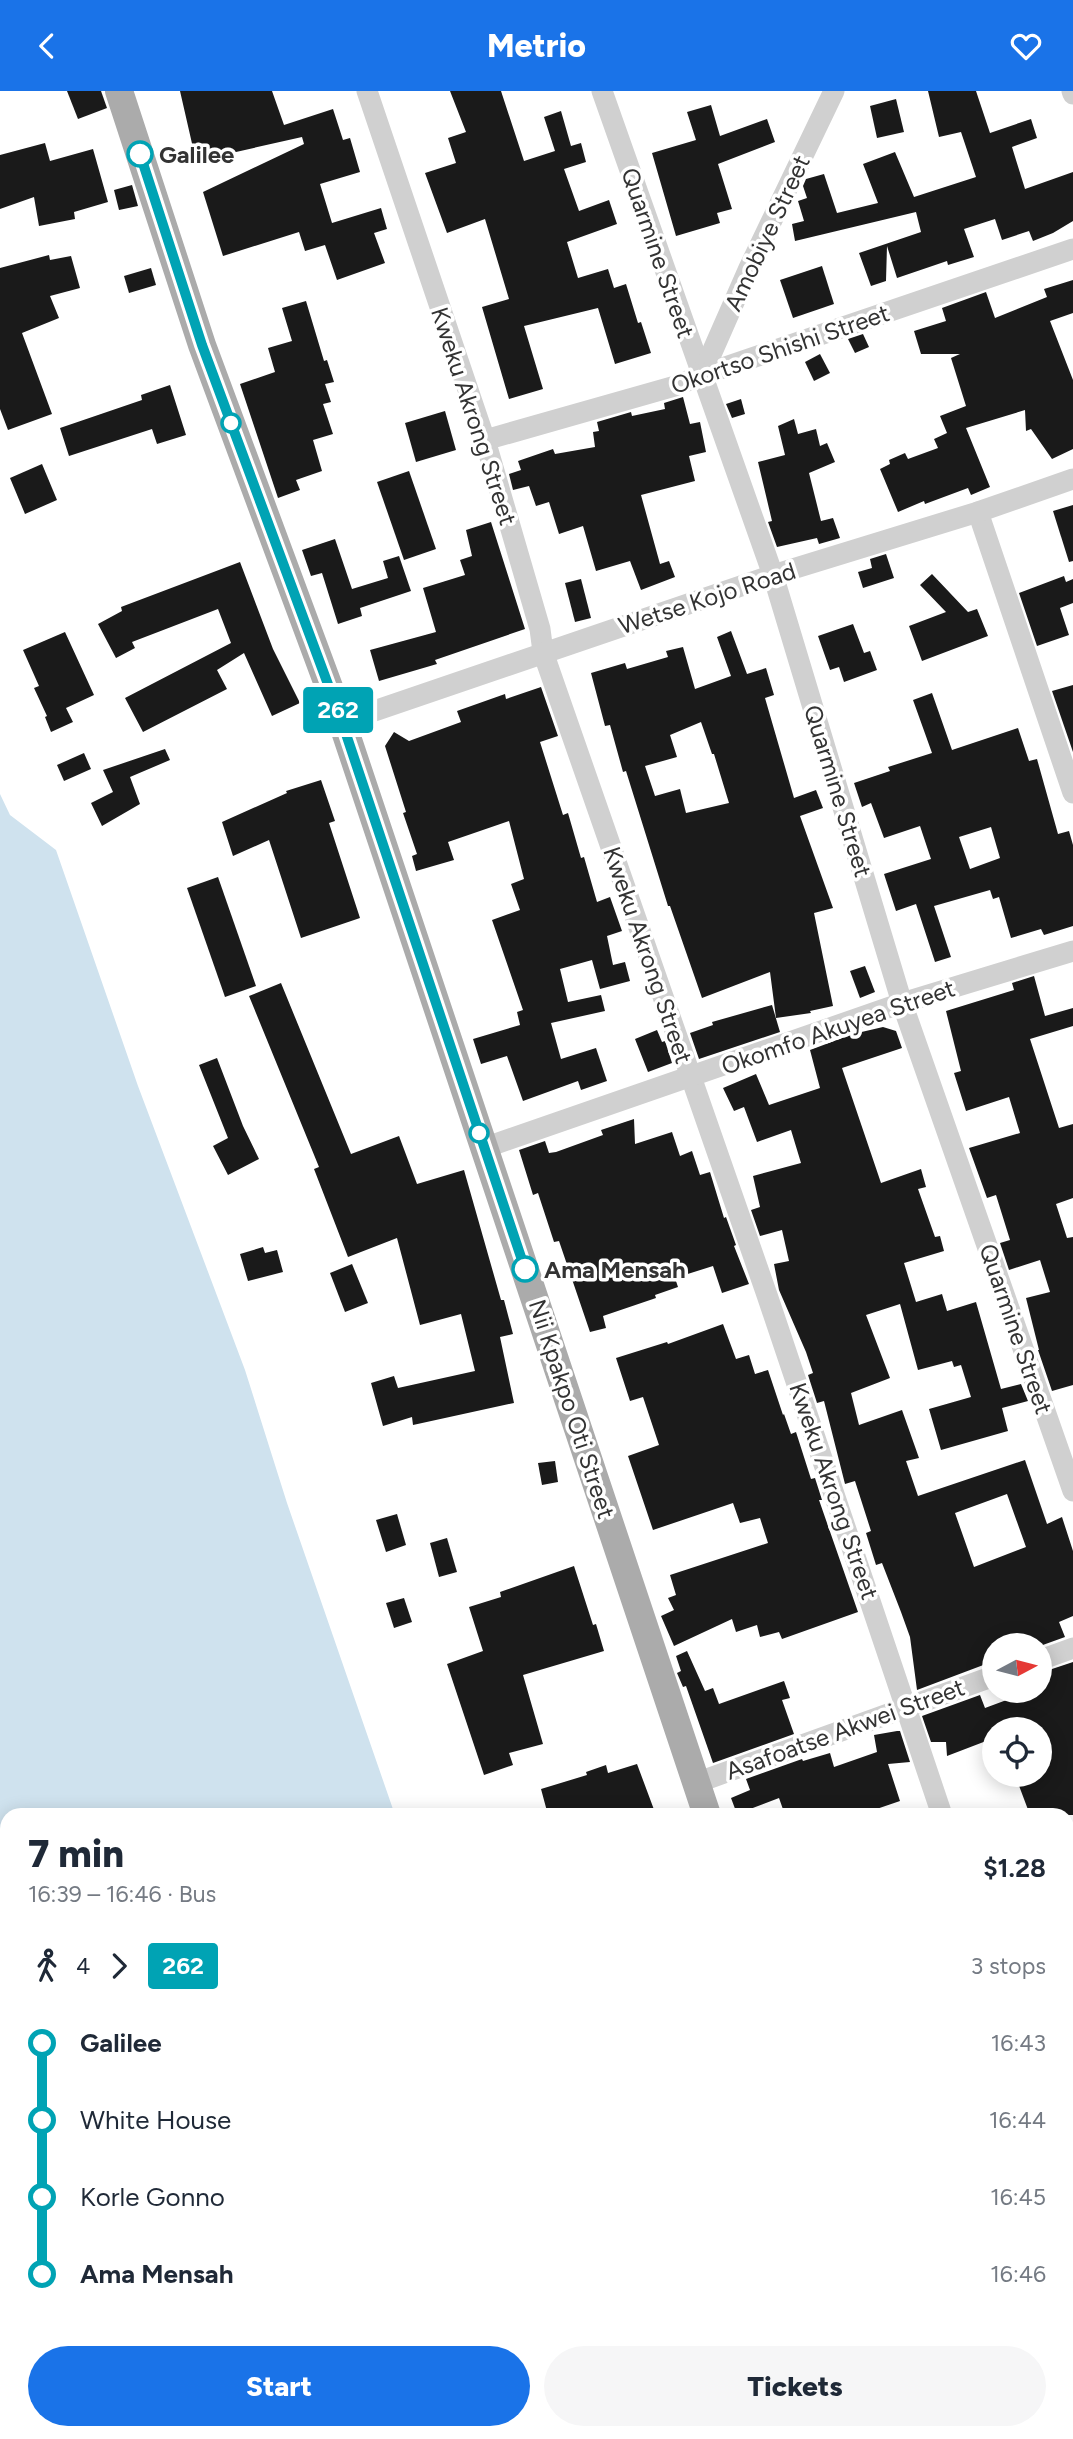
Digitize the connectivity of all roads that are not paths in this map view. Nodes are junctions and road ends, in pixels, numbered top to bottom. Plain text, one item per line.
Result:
1 (119, 91) edge
2 (367, 91) edge
3 (601, 91) edge
4 (834, 91) edge
5 (1073, 249) edge
6 (702, 375) junction
7 (485, 440) junction
8 (1073, 479) edge
9 (978, 512) junction
10 (773, 575) junction
11 (544, 652) junction
12 (342, 722) junction
13 (1073, 793) edge
14 (1073, 951) edge
15 (902, 1003) junction
16 (690, 1077) junction
17 (484, 1148) junction
18 (1073, 1491) edge
19 (1073, 1648) edge
20 (1052, 1656) edge
21 (982, 1680) edge
22 (907, 1706) junction
23 (696, 1783) junction
24 (705, 1808) edge
25 (940, 1808) edge

1 - 12 main road, Nii Kpakpo Oti Street
2 - 7 street, Kweku Akrong Street
3 - 6 street, Quarmine Street
4 - 6 street, Amobiye Street
5 - 6 street, Okortso Shishi Street
6 - 7 street, Okortso Shishi Street
6 - 10 street, Quarmine Street
7 - 11 street, Kweku Akrong Street
8 - 9 street, Wetse Kojo Road
9 - 10 street, Wetse Kojo Road
9 - 13 street
10 - 11 street, Wetse Kojo Road
10 - 15 street, Quarmine Street
11 - 12 street, Wetse Kojo Road
11 - 16 street, Kweku Akrong Street
12 - 17 main road, Nii Kpakpo Oti Street
14 - 15 street, Okomfo Akuyea Street
15 - 16 street, Okomfo Akuyea Street
15 - 18 street, Quarmine Street
16 - 17 street, Okomfo Akuyea Street
16 - 22 street, Kweku Akrong Street
17 - 23 main road, Nii Kpakpo Oti Street
19 - 20 street
21 - 22 street, Asafoatse Akwei Street
22 - 23 street, Asafoatse Akwei Street
22 - 25 street, Kweku Akrong Street
23 - 24 main road, Nii Kpakpo Oti Street

